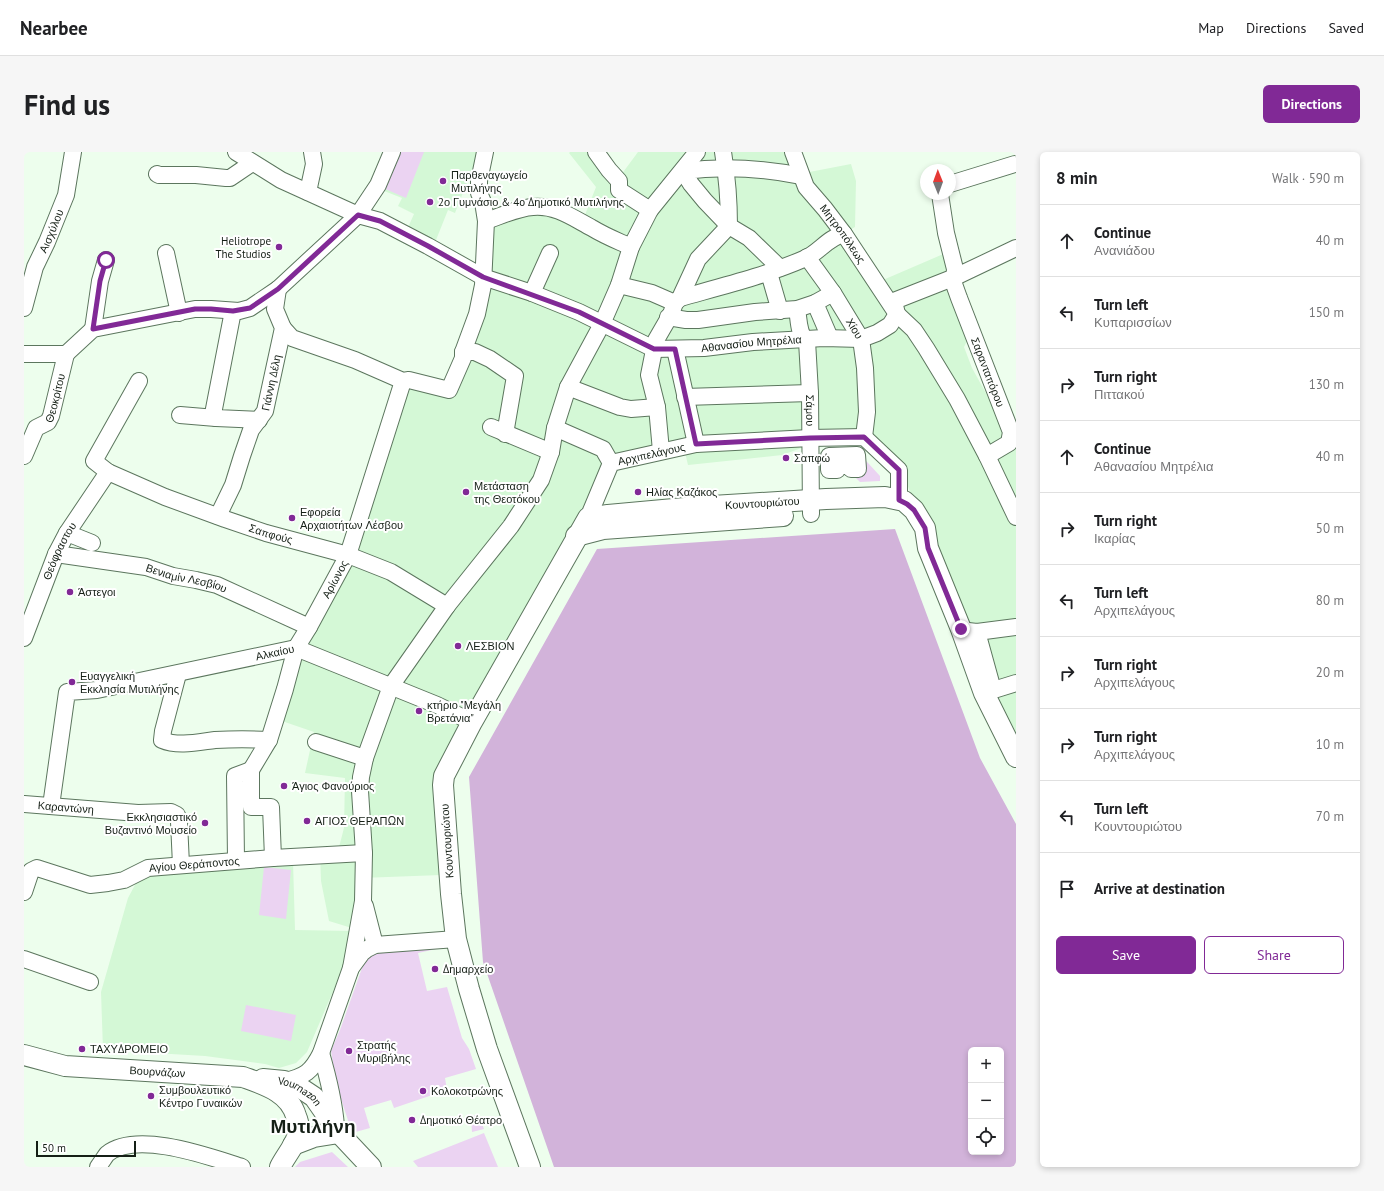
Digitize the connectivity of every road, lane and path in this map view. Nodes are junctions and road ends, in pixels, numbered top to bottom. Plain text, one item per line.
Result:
1 (73, 152) edge
2 (236, 152) edge
3 (392, 152) edge
4 (485, 152) edge
5 (596, 152) edge
6 (697, 152) edge
7 (723, 152) edge
8 (793, 152) edge
9 (314, 156) edge
10 (1016, 161) edge
11 (252, 163) junction
12 (726, 168) junction
13 (683, 171) junction
14 (157, 174) dead end
15 (801, 176) junction
16 (956, 182) edge
17 (308, 192) junction
18 (941, 200) edge
19 (650, 210) junction
20 (358, 215) junction
21 (486, 221) junction
22 (729, 226) junction
23 (844, 234) junction
24 (631, 247) junction
25 (1016, 248) edge
26 (166, 253) dead end
27 (550, 253) dead end
28 (807, 257) junction
29 (106, 260) dead end
30 (774, 271) junction
31 (483, 277) junction
32 (955, 277) junction
33 (619, 285) junction
34 (278, 289) junction
35 (532, 293) junction
36 (833, 293) junction
37 (815, 303) junction
38 (674, 306) junction
39 (24, 308) edge
40 (797, 310) junction
41 (233, 311) junction
42 (780, 311) junction
43 (179, 312) junction
44 (897, 314) junction
45 (602, 324) junction
46 (283, 328) junction
47 (93, 329) junction
48 (830, 338) junction
49 (804, 339) junction
50 (861, 339) junction
51 (654, 349) junction
52 (675, 349) junction
53 (462, 352) junction
54 (24, 354) edge
55 (66, 354) junction
56 (139, 381) dead end
57 (403, 381) junction
58 (568, 387) junction
59 (810, 393) junction
60 (685, 397) junction
61 (657, 407) junction
62 (180, 415) dead end
63 (216, 418) junction
64 (259, 420) junction
65 (555, 428) junction
66 (864, 437) junction
67 (810, 438) junction
68 (696, 444) junction
69 (661, 451) junction
70 (551, 452) junction
71 (24, 456) edge
72 (987, 456) junction
73 (611, 463) junction
74 (108, 472) junction
75 (899, 500) junction
76 (810, 507) junction
77 (218, 516) junction
78 (1016, 517) edge
79 (588, 518) junction
80 (68, 533) junction
81 (576, 536) junction
82 (92, 543) dead end
83 (928, 548) junction
84 (56, 554) junction
85 (348, 555) junction
86 (447, 606) junction
87 (309, 627) junction
88 (1016, 627) edge
89 (969, 631) junction
90 (24, 638) edge
91 (296, 648) junction
92 (178, 674) junction
93 (1016, 683) edge
94 (391, 686) junction
95 (988, 692) junction
96 (472, 722) junction
97 (269, 740) junction
98 (316, 742) dead end
99 (1016, 757) edge
100 (365, 758) junction
101 (251, 770) junction
102 (24, 804) edge
103 (51, 806) junction
104 (364, 853) junction
105 (273, 858) junction
106 (236, 860) junction
107 (181, 865) junction
108 (31, 868) edge
109 (24, 892) edge
110 (363, 900) junction
111 (456, 939) junction
112 (376, 945) junction
113 (24, 959) edge
114 (352, 968) junction
115 (90, 982) dead end
116 (321, 1053) junction
117 (24, 1055) edge
118 (286, 1090) junction
119 (337, 1130) junction
120 (293, 1145) junction
121 (98, 1167) edge
122 (242, 1167) edge
123 (280, 1167) edge
124 (371, 1167) edge
125 (530, 1167) edge

1 - 39 street, Αισχύλου
2 - 11 street, Αθανασίου Μητρέλια
3 - 20 street
4 - 21 street
5 - 19 street
6 - 13 street
7 - 12 street
8 - 15 street, Μητροπόλεως
9 - 17 street
10 - 16 street
11 - 14 street
11 - 17 street, Αθανασίου Μητρέλια
12 - 13 street
12 - 15 street
12 - 22 street
13 - 19 street
13 - 22 street
15 - 23 street, Μητροπόλεως
17 - 20 street, Αθανασίου Μητρέλια
18 - 32 street, Σαρανταπόρου
19 - 24 street
20 - 31 street, Αθανασίου Μητρέλια
20 - 34 street
21 - 24 street
21 - 31 street
22 - 30 street
22 - 38 street
23 - 28 street
23 - 44 street, Μητροπόλεως
24 - 33 street
25 - 32 street
26 - 43 street
27 - 35 street
28 - 30 street
28 - 36 street, Χίου
29 - 47 street
30 - 38 street
30 - 42 street
31 - 35 street, Αθανασίου Μητρέλια
31 - 53 street
32 - 44 street
32 - 72 street, Σαρανταπόρου
33 - 38 street
33 - 45 street
34 - 41 street
34 - 46 street
35 - 45 street, Αθανασίου Μητρέλια
36 - 37 street
36 - 50 street, Χίου
37 - 40 street
37 - 48 street
38 - 42 street
38 - 51 street
40 - 42 street
40 - 49 street, Σάμου
41 - 43 street
41 - 63 street
43 - 47 street
44 - 50 street, Αθανασίου Μητρέλια
44 - 72 street, Μητροπόλεως
45 - 51 street, Αθανασίου Μητρέλια
45 - 58 street
46 - 57 street
46 - 64 street, Γιάννη Δέλη
47 - 55 street
48 - 49 street, Αθανασίου Μητρέλια
48 - 50 street, Αθανασίου Μητρέλια
49 - 52 street, Αθανασίου Μητρέλια
49 - 59 street, Σάμου
50 - 66 street, Χίου
51 - 52 street, Αθανασίου Μητρέλια
51 - 61 street
52 - 60 street
53 - 57 street
53 - 70 street
54 - 55 street
55 - 71 street, Θεοκρίτου
56 - 74 street, Σαπφούς
57 - 85 street, Αρίωνος
58 - 61 street
58 - 65 street
59 - 60 street
59 - 67 street, Σάμου
60 - 68 street
61 - 69 street
62 - 63 street
63 - 64 street
64 - 77 street, Γιάννη Δέλη
65 - 70 street
65 - 73 street
66 - 67 street, Αρχιπελάγους
66 - 75 street
67 - 68 street, Αρχιπελάγους
67 - 76 street, Σάμου
68 - 69 street, Αρχιπελάγους
69 - 73 street, Αρχιπελάγους
70 - 86 street
72 - 78 street, Μητροπόλεως
73 - 79 street, Αρχιπελάγους
74 - 77 street, Σαπφούς
74 - 80 street, Θεόφραστου
75 - 76 main road, Κουντουριώτου
75 - 83 main road, Κουντουριώτου
76 - 79 main road, Κουντουριώτου
76 - 81 main road, Κουντουριώτου
76 - 83 main road, Κουντουριώτου
77 - 85 street, Σαπφούς
79 - 81 main road, Κουντουριώτου
80 - 82 street
80 - 84 street, Θεόφραστου
81 - 96 main road, Κουντουριώτου
83 - 89 main road, Κουντουριώτου
84 - 87 street, Βενιαμίν Λεσβίου
84 - 90 street, Θεόφραστου
85 - 86 street, Σαπφούς
85 - 87 street, Αρίωνος
86 - 94 street
87 - 91 street, Αρίωνος
88 - 89 street
89 - 95 main road, Κουντουριώτου
91 - 92 street, Αλκαίου
91 - 94 street, Αλκαίου
91 - 97 street, Αρίωνος
92 - 97 street
92 - 103 street, Αλκαίου
93 - 95 street
94 - 96 street, Αλκαίου
94 - 100 street
95 - 99 main road, Κουντουριώτου
96 - 111 main road, Κουντουριώτου
97 - 101 street, Αρίωνος
98 - 100 street
100 - 104 street
101 - 105 street
101 - 106 street
102 - 103 street, Καραντώνη
103 - 107 street, Καραντώνη
104 - 105 street, Αγίου Θεράποντος
104 - 110 street
105 - 106 street, Αγίου Θεράποντος
106 - 107 street, Αγίου Θεράποντος
107 - 108 street, Αγίου Θεράποντος
108 - 109 street
110 - 112 street
110 - 114 street
111 - 112 street
111 - 125 main road, Κουντουριώτου
112 - 114 street
113 - 115 street
114 - 116 street
116 - 118 street
116 - 119 street
117 - 118 main road, Βουρνάζων
118 - 119 main road, Vournazon
118 - 120 main road
119 - 120 main road
119 - 124 main road
120 - 123 main road
121 - 122 street

